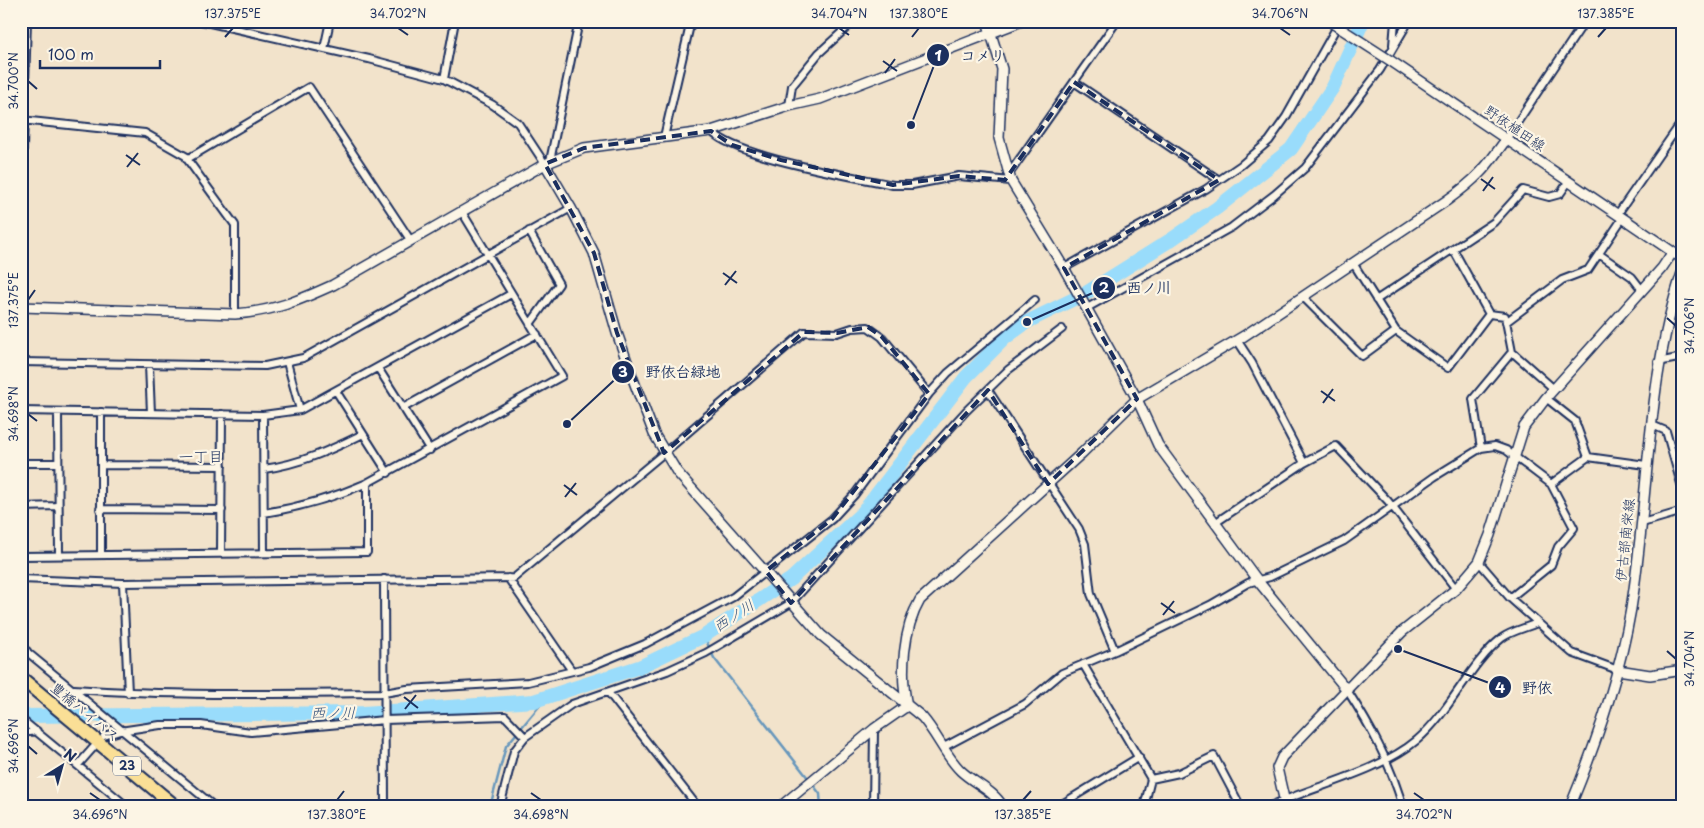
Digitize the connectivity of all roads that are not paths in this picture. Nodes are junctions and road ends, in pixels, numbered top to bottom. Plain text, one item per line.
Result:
1 (27, 21) edge
2 (201, 21) edge
3 (330, 21) edge
4 (455, 21) edge
5 (579, 21) edge
6 (691, 21) edge
7 (854, 21) edge
8 (987, 21) edge
9 (1022, 21) edge
10 (1117, 21) edge
11 (1395, 21) edge
12 (1409, 21) edge
13 (1586, 21) edge
14 (1334, 22) edge
15 (992, 34) junction
16 (1392, 46) junction
17 (324, 49) junction
18 (444, 79) junction
19 (1074, 82) junction
20 (789, 106) junction
21 (23, 120) edge
22 (1683, 120) edge
23 (711, 131) junction
24 (664, 137) junction
25 (1507, 138) junction
26 (189, 158) junction
27 (548, 162) junction
28 (1010, 178) junction
29 (22, 180) edge
30 (1219, 180) junction
31 (1569, 181) junction
32 (571, 208) junction
33 (21, 211) edge
34 (462, 212) junction
35 (1620, 217) junction
36 (529, 232) junction
37 (411, 241) junction
38 (1453, 249) junction
39 (1672, 253) junction
40 (487, 254) junction
41 (1599, 254) junction
42 (1683, 259) edge
43 (1353, 263) junction
44 (1064, 268) junction
45 (1683, 270) edge
46 (1642, 290) junction
47 (511, 294) junction
48 (1303, 297) junction
49 (1035, 300) dead end
50 (1376, 300) junction
51 (21, 307) edge
52 (1087, 308) junction
53 (235, 314) junction
54 (1489, 314) junction
55 (1506, 322) junction
56 (530, 324) junction
57 (1062, 329) dead end
58 (1396, 331) junction
59 (537, 334) junction
60 (1237, 340) junction
61 (1512, 352) junction
62 (1683, 357) edge
63 (21, 362) edge
64 (288, 362) junction
65 (1658, 362) junction
66 (149, 365) junction
67 (378, 368) junction
68 (1554, 389) junction
69 (988, 390) junction
70 (336, 391) junction
71 (929, 394) junction
72 (1546, 398) junction
73 (1138, 399) junction
74 (403, 408) junction
75 (300, 410) junction
76 (21, 412) edge
77 (58, 412) junction
78 (101, 412) junction
79 (151, 413) junction
80 (222, 414) junction
81 (263, 415) junction
82 (1652, 426) junction
83 (363, 434) junction
84 (1481, 448) junction
85 (430, 450) junction
86 (664, 453) junction
87 (1514, 456) junction
88 (1588, 457) junction
89 (21, 463) edge
90 (58, 463) junction
91 (1304, 463) junction
92 (1646, 464) junction
93 (101, 465) junction
94 (222, 466) junction
95 (264, 469) junction
96 (388, 474) junction
97 (367, 483) junction
98 (1048, 484) junction
99 (1551, 484) junction
100 (1683, 491) edge
101 (58, 506) junction
102 (21, 507) edge
103 (1392, 508) junction
104 (100, 509) junction
105 (222, 510) junction
106 (1683, 511) edge
107 (264, 513) junction
108 (1215, 523) junction
109 (1642, 523) junction
110 (221, 553) junction
111 (264, 553) junction
112 (59, 555) junction
113 (101, 555) junction
114 (21, 556) edge
115 (1479, 562) junction
116 (766, 571) junction
117 (508, 578) junction
118 (21, 579) edge
119 (384, 579) junction
120 (1258, 580) junction
121 (122, 584) junction
122 (1456, 589) junction
123 (1510, 598) junction
124 (791, 603) junction
125 (1537, 624) junction
126 (24, 649) edge
127 (1115, 651) junction
128 (21, 657) edge
129 (1083, 664) junction
130 (1618, 670) junction
131 (1683, 670) edge
132 (572, 671) junction
133 (21, 678) edge
134 (1347, 690) junction
135 (76, 691) junction
136 (608, 692) junction
137 (128, 693) junction
138 (384, 693) junction
139 (907, 706) junction
140 (21, 719) edge
141 (384, 719) junction
142 (119, 729) junction
143 (874, 729) junction
144 (37, 732) junction
145 (21, 733) edge
146 (104, 736) dead end
147 (524, 736) junction
148 (944, 747) junction
149 (94, 748) dead end
150 (1139, 757) junction
151 (1388, 760) junction
152 (78, 765) junction
153 (1151, 779) junction
154 (1285, 803) edge
155 (1570, 806) edge
156 (128, 807) edge
157 (176, 807) edge
158 (215, 807) edge
159 (385, 807) edge
160 (500, 807) edge
161 (698, 807) edge
162 (780, 807) edge
163 (874, 807) edge
164 (1003, 807) edge
165 (1057, 807) edge
166 (1144, 807) edge
167 (1242, 807) edge
168 (1268, 807) edge
169 (1408, 807) edge

1 - 21 street
2 - 17 street
3 - 17 street
4 - 18 street
5 - 27 street
6 - 24 street
7 - 20 street
8 - 15 street
9 - 15 street
10 - 19 street
11 - 16 street
12 - 16 street
13 - 25 street
14 - 25 street, 野依植田線, bridge
14 - 30 street
15 - 20 street
15 - 28 street
16 - 52 street
17 - 18 street
18 - 27 street
19 - 28 street
19 - 30 street
20 - 23 street
21 - 26 street
21 - 29 street
22 - 35 street
23 - 24 street
23 - 28 street
24 - 27 street
25 - 31 street, 野依植田線
25 - 43 street
26 - 37 street
26 - 53 street
27 - 32 street
27 - 34 street
28 - 44 street
29 - 33 street
30 - 44 street
31 - 35 street, 野依植田線
31 - 38 street
32 - 36 street
32 - 86 street
34 - 37 street
34 - 40 street
35 - 39 street, 野依植田線
35 - 41 street
36 - 40 street
36 - 56 street
37 - 53 street
38 - 50 street
38 - 54 street
39 - 42 street, 野依植田線
39 - 46 street
40 - 47 street
40 - 64 street
41 - 46 street
41 - 55 street
43 - 48 street
43 - 50 street
44 - 52 street
45 - 65 street, 伊古部南栄線
46 - 68 street
47 - 56 street
47 - 67 street
48 - 58 street
48 - 60 street
49 - 71 street
50 - 58 street
51 - 53 street
52 - 73 street
54 - 55 street
54 - 58 street
55 - 61 street
56 - 59 street
57 - 69 street
59 - 74 street
59 - 85 street
60 - 73 street
60 - 91 street
61 - 68 street
61 - 84 street
62 - 65 street
63 - 66 street
64 - 66 street
64 - 75 street
65 - 82 street, 伊古部南栄線
66 - 79 street
67 - 70 street
67 - 74 street
68 - 72 street
69 - 98 street
69 - 124 street
70 - 75 street
70 - 83 street
71 - 86 street
71 - 116 street
72 - 87 street
72 - 88 street
73 - 98 street
73 - 108 street
74 - 85 street
75 - 81 street
76 - 77 street
77 - 78 street
77 - 90 street
78 - 79 street
78 - 93 street
79 - 80 street
80 - 81 street
80 - 94 street
81 - 95 street
82 - 92 street, 伊古部南栄線
82 - 100 street
83 - 95 street
83 - 96 street
84 - 87 street
84 - 103 street
85 - 96 street
86 - 116 street
86 - 117 street
87 - 99 street
87 - 115 street
88 - 92 street
88 - 99 street
89 - 90 street
90 - 101 street
91 - 103 street
91 - 108 street
92 - 109 street, 伊古部南栄線
93 - 94 street
93 - 104 street
94 - 105 street
95 - 107 street
96 - 97 street
97 - 107 street
97 - 111 street
98 - 127 street
98 - 139 street
99 - 123 street
101 - 102 street
101 - 112 street
103 - 120 street
103 - 122 street
104 - 105 street
104 - 113 street
105 - 110 street
106 - 109 street
107 - 111 street
108 - 120 street
109 - 130 street, 伊古部南栄線
110 - 111 street
110 - 113 street
112 - 113 street
112 - 114 street
115 - 122 street
115 - 123 street
116 - 124 street
116 - 132 street
117 - 119 street
117 - 132 street
118 - 121 street
119 - 121 street
119 - 138 street
120 - 127 street
120 - 134 street
121 - 137 street
122 - 134 street
123 - 125 street
124 - 136 street
124 - 139 street
125 - 130 street
125 - 151 street
126 - 128 street
126 - 135 street
127 - 129 street
129 - 148 street
129 - 150 street
130 - 131 street
130 - 155 street, 伊古部南栄線
132 - 138 street
133 - 157 highway, 豊橋バイパス / 23
134 - 151 street
134 - 154 street
135 - 137 street
135 - 142 street
136 - 147 street
136 - 161 street
137 - 138 street
138 - 141 street
139 - 143 street
139 - 148 street
140 - 144 street
141 - 142 street
141 - 147 street
141 - 159 street
142 - 146 street
142 - 158 street
143 - 162 street
143 - 163 street
144 - 145 street
144 - 152 street
147 - 160 street
148 - 164 street
149 - 152 street
150 - 153 street
150 - 165 street
151 - 154 street
151 - 169 street
152 - 156 street
153 - 166 street
153 - 167 street
154 - 168 street

